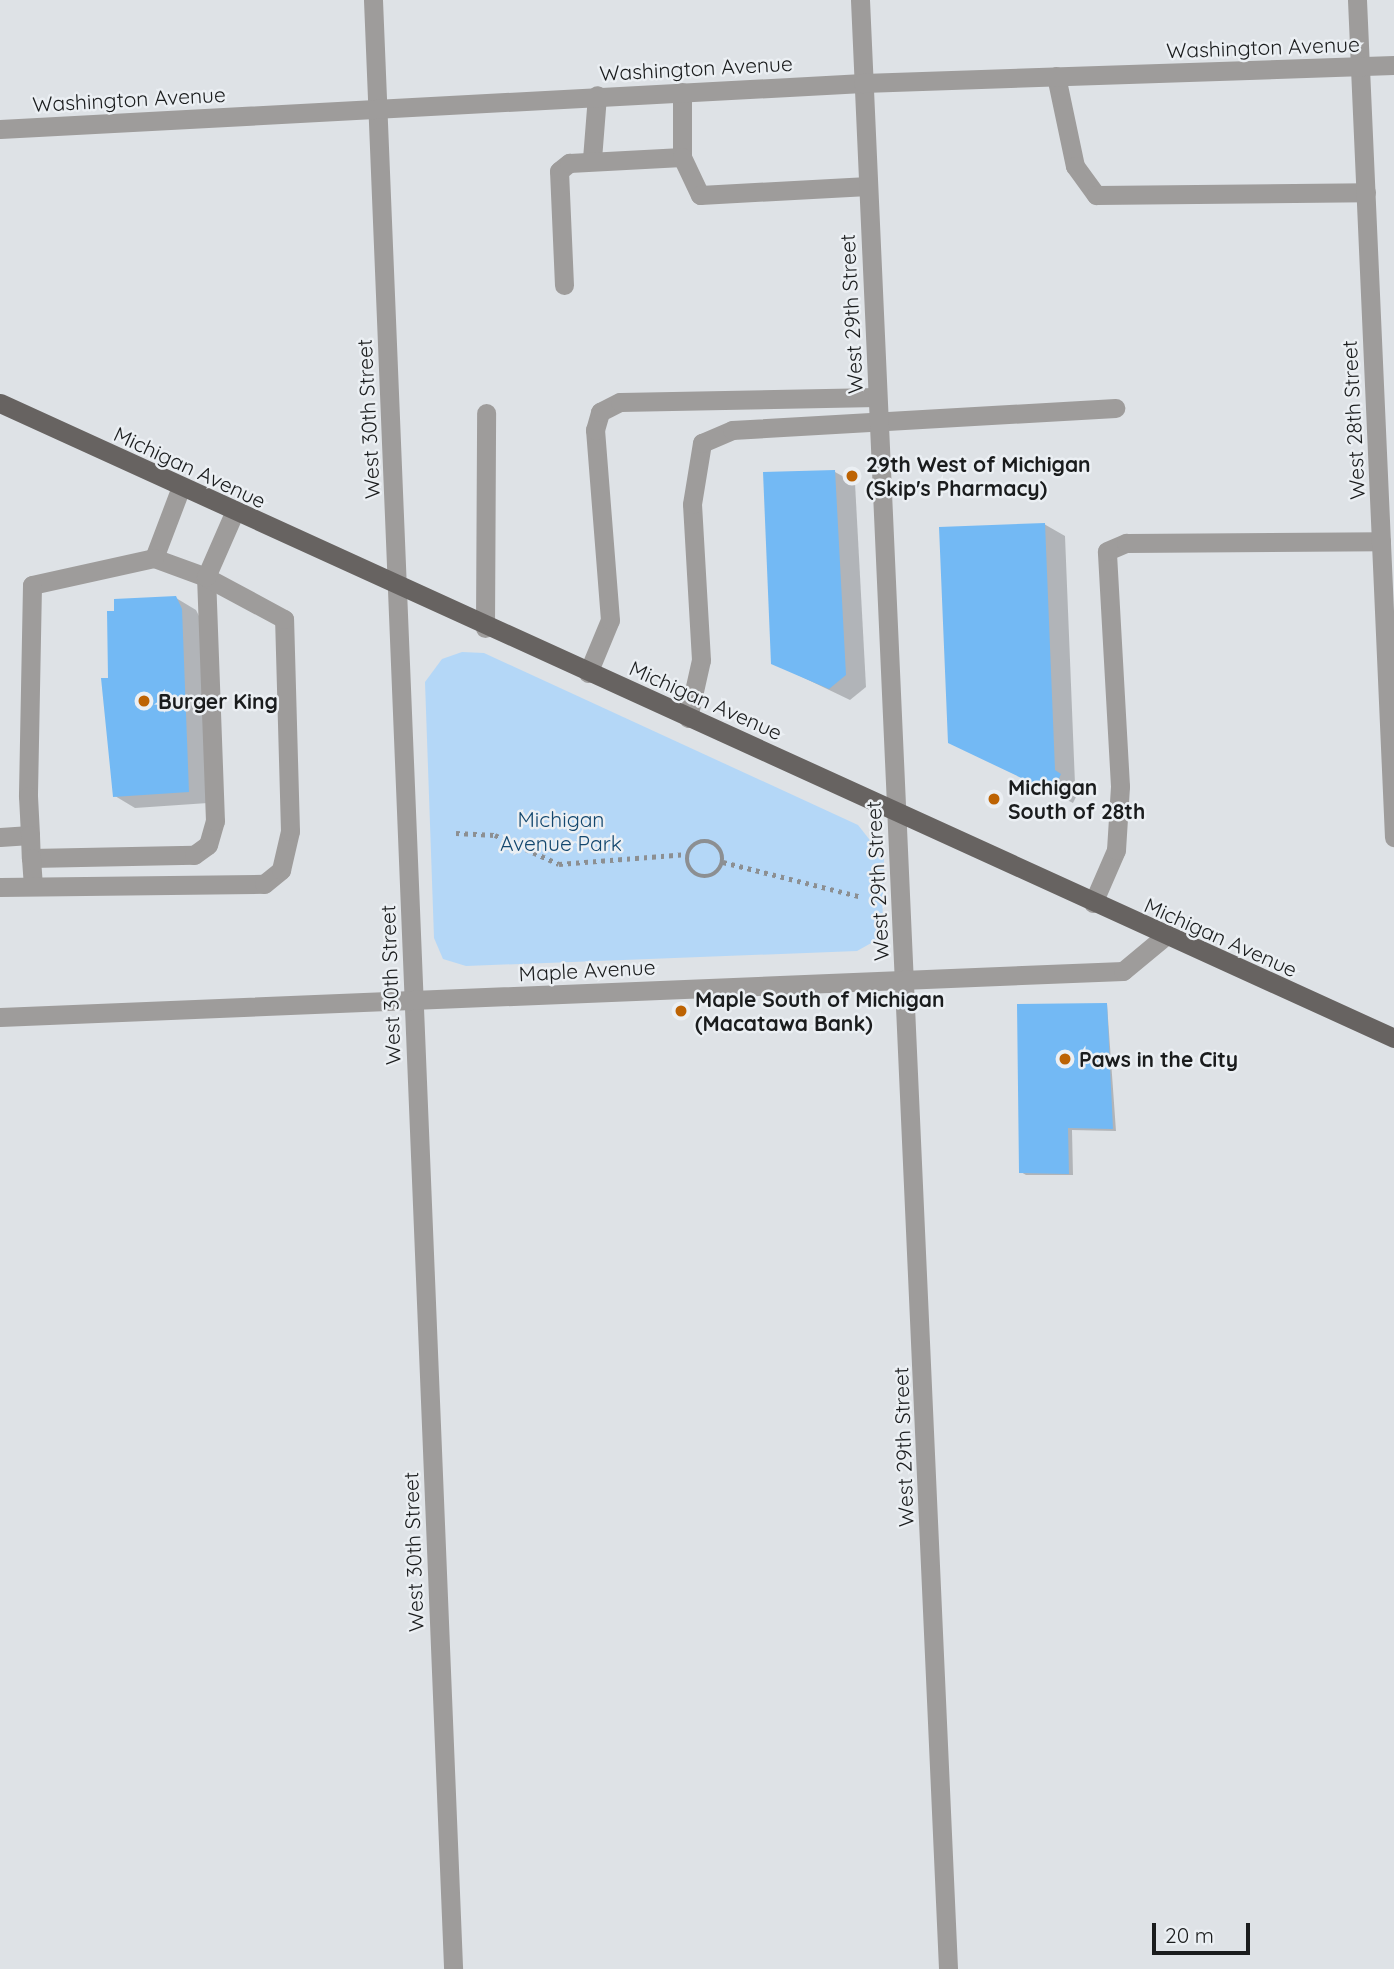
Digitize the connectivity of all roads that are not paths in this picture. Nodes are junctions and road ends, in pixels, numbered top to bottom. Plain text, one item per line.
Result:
1 (373, 0) edge
2 (860, 0) edge
3 (1357, 0) edge
4 (1394, 65) edge
5 (1360, 66) junction
6 (1056, 76) junction
7 (863, 83) junction
8 (682, 92) junction
9 (597, 95) junction
10 (377, 107) junction
11 (0, 129) edge
12 (682, 158) junction
13 (592, 159) junction
14 (868, 186) junction
15 (1366, 192) junction
16 (564, 285) dead end
17 (877, 397) junction
18 (0, 403) edge
19 (1115, 408) dead end
20 (486, 413) dead end
21 (878, 422) junction
22 (181, 487) junction
23 (234, 513) junction
24 (1381, 541) junction
25 (154, 558) junction
26 (206, 577) junction
27 (398, 589) junction
28 (485, 628) junction
29 (588, 673) junction
30 (688, 718) junction
31 (1393, 783) edge
32 (896, 809) junction
33 (30, 835) junction
34 (0, 836) edge
35 (1394, 837) edge
36 (31, 858) junction
37 (0, 887) edge
38 (33, 887) junction
39 (1093, 903) junction
40 (1164, 937) junction
41 (905, 979) junction
42 (412, 1000) junction
43 (0, 1017) edge
44 (1394, 1038) edge
45 (453, 1969) edge
46 (948, 1969) edge

1 - 10 street, West 30th Street
2 - 7 street, West 29th Street
3 - 5 street, West 28th Street
4 - 5 street, Washington Avenue
5 - 6 street, Washington Avenue
5 - 15 street, West 28th Street
6 - 7 street, Washington Avenue
6 - 15 street
7 - 8 street, Washington Avenue
7 - 14 street, West 29th Street
8 - 9 street, Washington Avenue
8 - 12 street
9 - 10 street, Washington Avenue
9 - 13 street
10 - 11 street, Washington Avenue
10 - 27 street, West 30th Street
12 - 13 street
12 - 14 street
13 - 16 street
14 - 17 street, West 29th Street
15 - 24 street, West 28th Street
17 - 21 street, West 29th Street
17 - 29 street
18 - 22 main road, Michigan Avenue
19 - 21 street
20 - 28 street
21 - 30 street
21 - 32 street, West 29th Street
22 - 23 main road, Michigan Avenue
22 - 25 street
23 - 26 street
23 - 27 main road, Michigan Avenue
24 - 31 street, West 28th Street
24 - 39 street
25 - 26 street
25 - 33 street
26 - 36 street
26 - 38 street
27 - 28 main road, Michigan Avenue
27 - 42 street, West 30th Street
28 - 29 main road, Michigan Avenue
29 - 30 main road, Michigan Avenue
30 - 32 main road, Michigan Avenue
31 - 35 street, West 28th Street
32 - 39 main road, Michigan Avenue
32 - 41 street, West 29th Street
33 - 34 street
33 - 36 street
36 - 38 street
37 - 38 street
39 - 40 main road, Michigan Avenue
40 - 41 street, Maple Avenue
40 - 44 main road, Michigan Avenue
41 - 42 street, Maple Avenue
41 - 46 street, West 29th Street
42 - 43 street, Maple Avenue
42 - 45 street, West 30th Street

